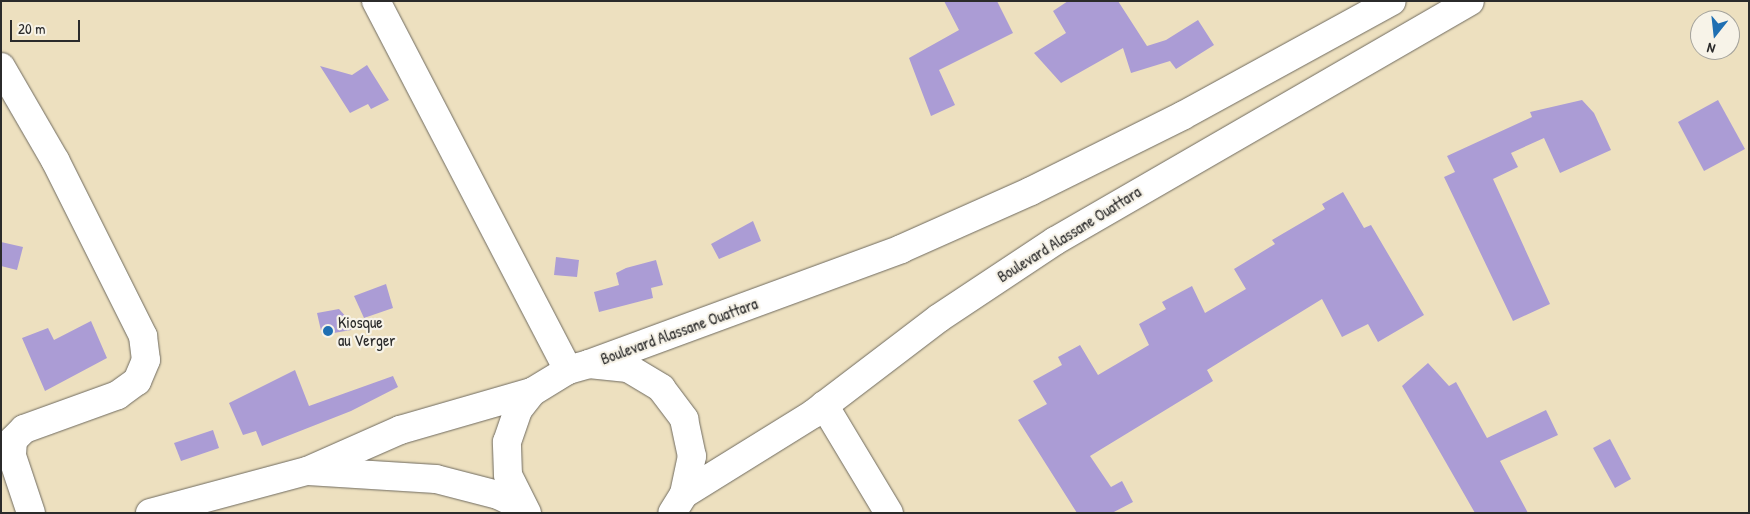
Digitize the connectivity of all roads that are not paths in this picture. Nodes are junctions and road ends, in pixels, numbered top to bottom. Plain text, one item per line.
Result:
1 (376, 1) edge
2 (1392, 1) edge
3 (1453, 5) edge
4 (1, 67) edge
5 (579, 367) junction
6 (532, 392) junction
7 (824, 406) junction
8 (307, 471) junction
9 (678, 503) edge
10 (524, 509) edge
11 (31, 513) edge
12 (150, 513) edge
13 (889, 513) edge

1 - 5 main road
2 - 5 main road, Boulevard Alassane Ouattara
3 - 7 main road, Boulevard Alassane Ouattara
4 - 11 main road
5 - 6 main road, Boulevard Alassane Ouattara
5 - 9 main road
6 - 8 main road
6 - 10 main road
7 - 9 main road, Boulevard Alassane Ouattara
7 - 13 main road
8 - 10 main road
8 - 12 main road

